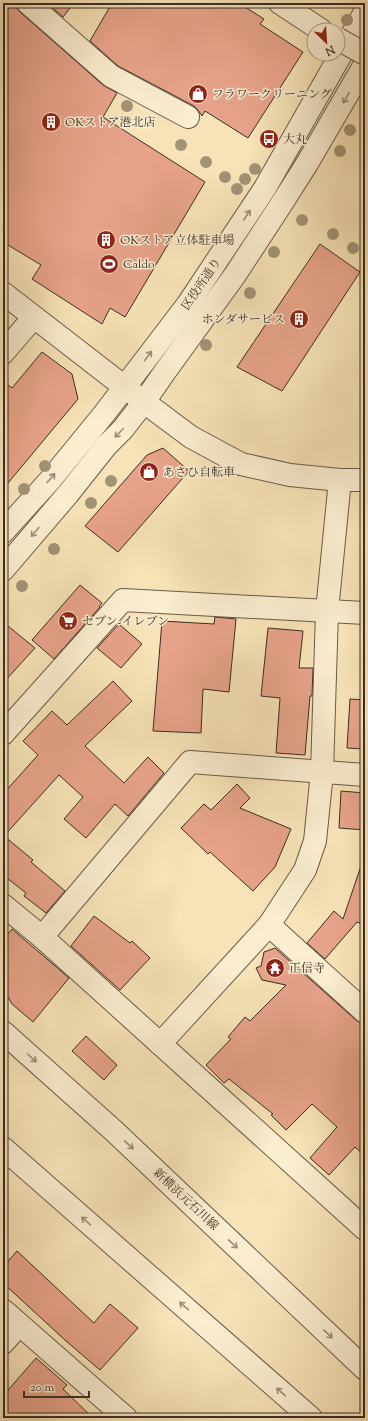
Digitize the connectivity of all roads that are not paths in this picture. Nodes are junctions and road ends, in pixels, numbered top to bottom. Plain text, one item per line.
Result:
1 (28, 3) edge
2 (280, 3) edge
3 (365, 12) edge
4 (310, 22) edge
5 (346, 44) edge
6 (365, 54) edge
7 (365, 64) edge
8 (188, 117) dead end
9 (3, 293) edge
10 (34, 317) junction
11 (3, 353) edge
12 (124, 387) junction
13 (144, 402) junction
14 (340, 480) junction
15 (365, 480) edge
16 (3, 532) edge
17 (3, 570) edge
18 (328, 610) junction
19 (365, 613) edge
20 (3, 734) edge
21 (322, 772) junction
22 (365, 775) edge
23 (3, 905) edge
24 (269, 925) junction
25 (42, 937) junction
26 (365, 1012) edge
27 (3, 1032) edge
28 (160, 1044) junction
29 (3, 1148) edge
30 (365, 1230) edge
31 (3, 1310) edge
32 (19, 1324) junction
33 (3, 1343) edge
34 (365, 1369) edge
35 (126, 1418) edge
36 (311, 1418) edge

1 - 8 street
2 - 4 street
12 -> 3 street, 区役所通り
5 - 6 street, bridge
7 -> 13 street, 区役所通り
9 - 10 street
10 - 11 street
10 - 12 street
12 - 13 street
16 -> 12 street, 区役所通り
13 - 14 street
13 -> 17 street, 区役所通り
14 - 15 street
14 - 18 street
18 - 19 street
18 - 20 street
18 - 21 street
21 - 22 street
21 - 24 street
21 - 25 street
23 - 25 street
24 - 26 street
24 - 28 street
25 - 28 street
27 -> 34 street, 新横浜元石川線
28 - 30 street
36 -> 29 street
31 - 32 street
32 - 33 street
32 - 35 street

